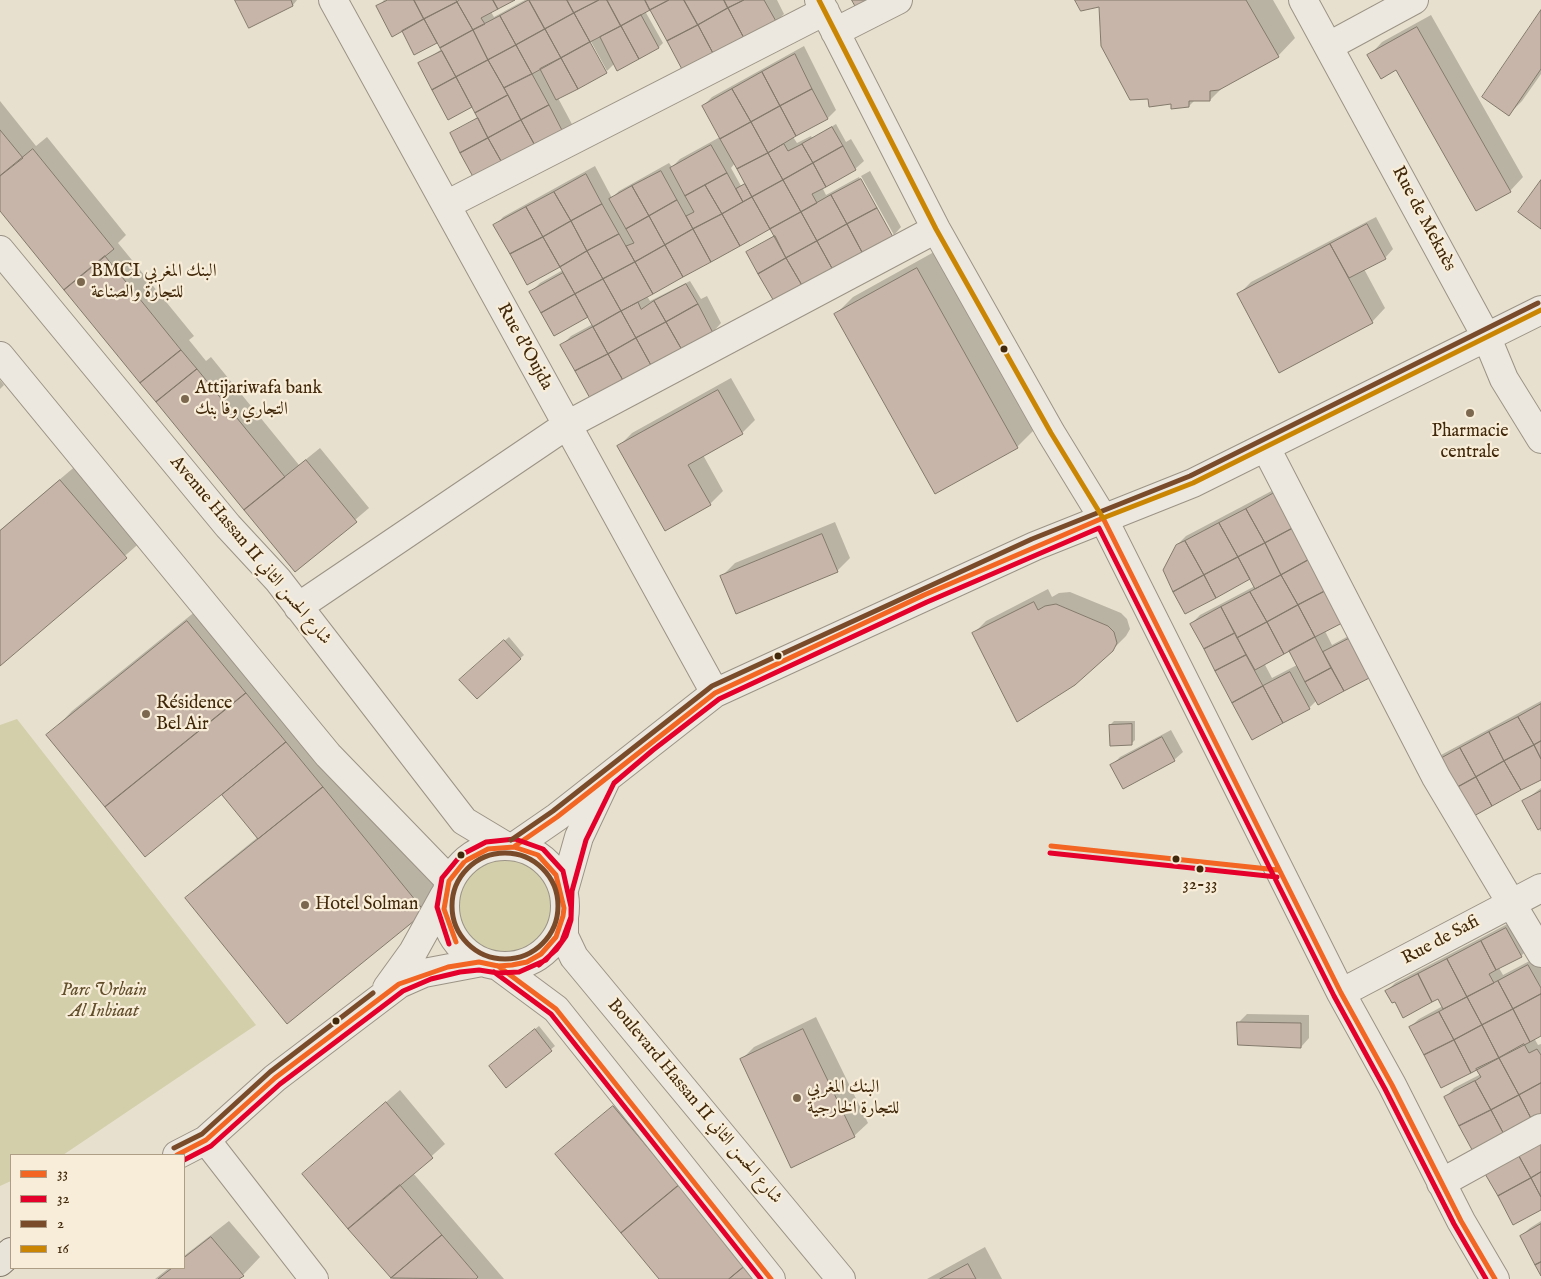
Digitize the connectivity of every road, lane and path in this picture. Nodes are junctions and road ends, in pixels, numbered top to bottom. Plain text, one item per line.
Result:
1 (333, 0) edge
2 (898, 0) edge
3 (1303, 0) edge
4 (1414, 0) edge
5 (826, 14) edge
6 (1329, 46) junction
7 (446, 205) junction
8 (936, 229) junction
9 (0, 250) edge
10 (1541, 310) edge
11 (1486, 338) junction
12 (0, 356) edge
13 (567, 425) junction
14 (1541, 439) edge
15 (1266, 448) junction
16 (1103, 518) junction
17 (298, 607) junction
18 (715, 693) junction
19 (608, 778) junction
20 (509, 845) junction
21 (447, 888) junction
22 (1541, 888) edge
23 (564, 890) junction
24 (1511, 904) junction
25 (564, 919) junction
26 (1541, 953) edge
27 (490, 964) junction
28 (1341, 993) junction
29 (378, 999) junction
30 (1541, 1128) edge
31 (206, 1140) junction
32 (179, 1154) edge
33 (1441, 1182) junction
34 (10, 1253) edge
35 (0, 1262) edge
36 (314, 1279) edge
37 (771, 1279) edge
38 (841, 1279) edge
39 (1495, 1279) edge

1 - 7 street, Rue d'Oujda
2 - 5 street
3 - 6 street, Rue de Meknès
4 - 6 street
5 - 7 street
5 - 8 street
6 - 11 street, Rue de Meknès
7 - 13 street, Rue d'Oujda
8 - 13 street
8 - 16 street
9 - 17 street, Avenue Hassan II شارع الحسن الثاني
10 - 11 street
11 - 14 street, Rue de Meknès
11 - 15 street
12 - 21 street
13 - 17 street
13 - 18 street, Rue d'Oujda
15 - 16 street
15 - 24 street
16 - 18 street
16 - 28 street
17 - 20 street, Avenue Hassan II شارع الحسن الثاني
18 - 19 street
19 - 20 street
19 - 23 street
20 - 21 street
20 - 23 street
21 - 27 street
21 - 29 street
22 - 24 street, Rue de Safi
23 - 25 street
24 - 26 street
24 - 28 street, Rue de Safi
25 - 27 street
25 - 38 street, Boulevard Hassan II شارع الحسن الثاني
27 - 29 street
27 - 37 street
28 - 33 street
29 - 31 street
30 - 33 street
31 - 32 street
31 - 36 street
33 - 39 street
34 - 35 main road

